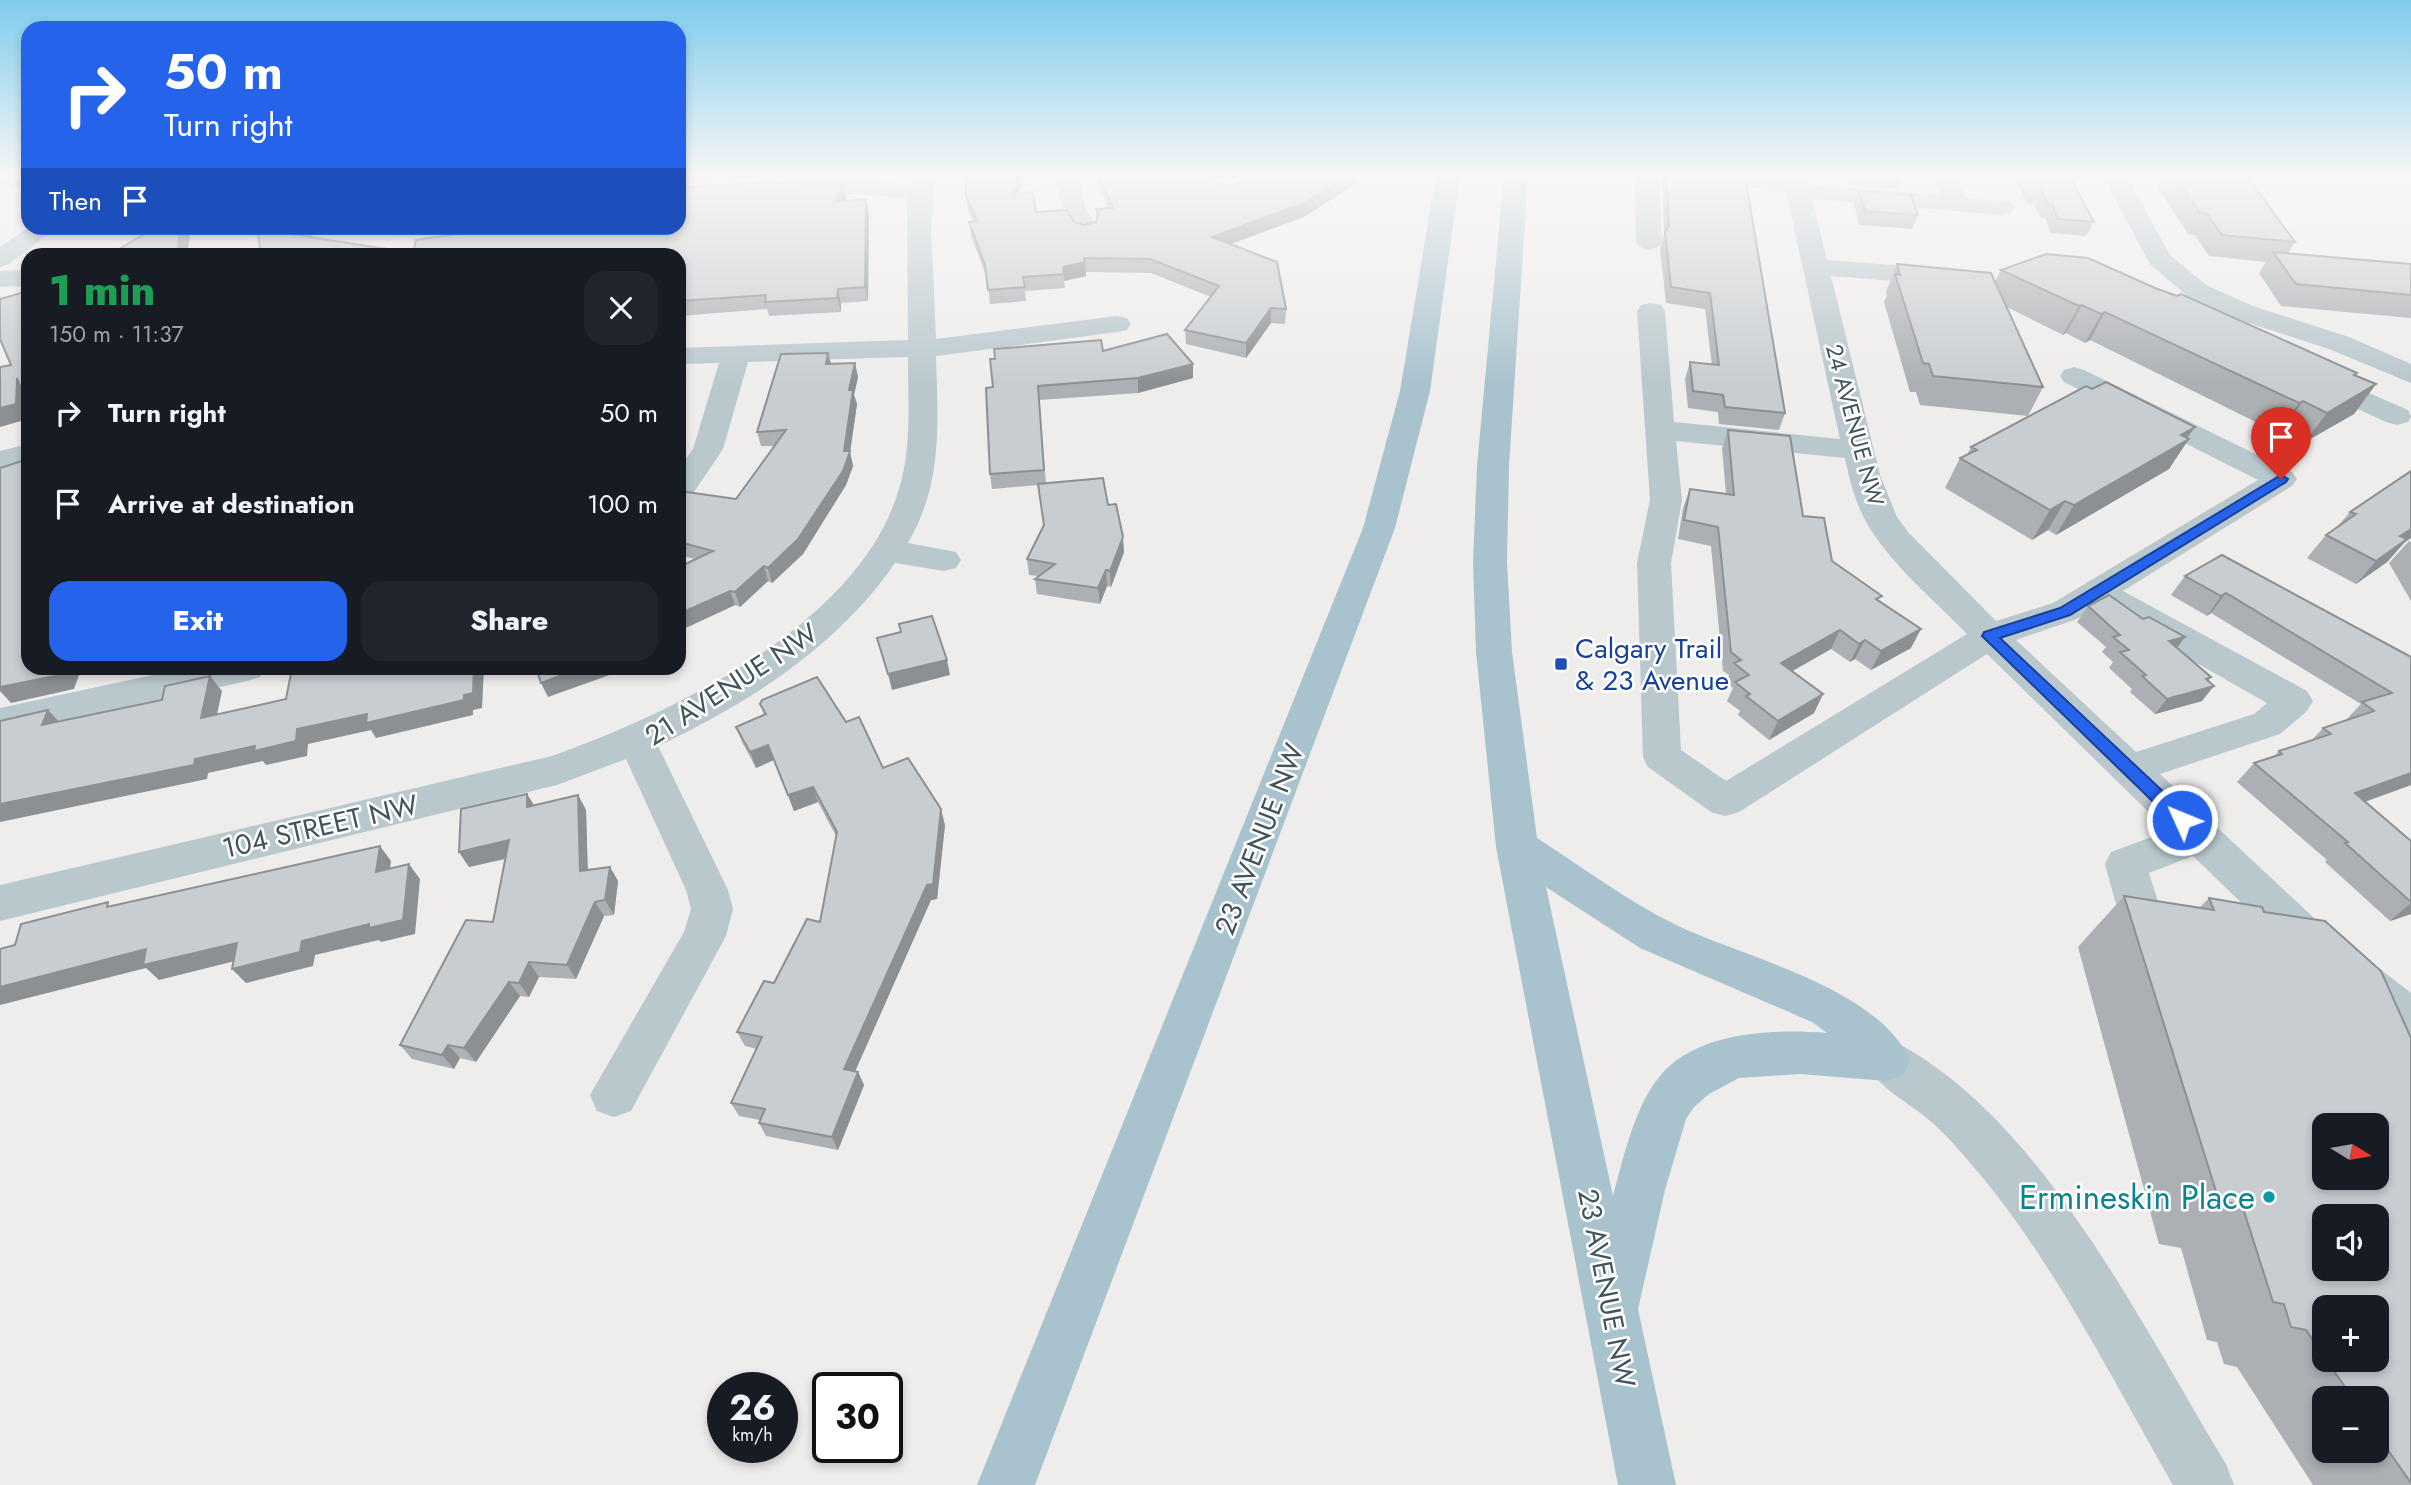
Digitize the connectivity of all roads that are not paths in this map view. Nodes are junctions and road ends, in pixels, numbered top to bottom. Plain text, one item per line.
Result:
1 (22, 244) edge
2 (921, 244) edge
3 (1437, 244) edge
4 (1508, 244) edge
5 (1511, 244) edge
6 (1810, 244) edge
7 (2151, 244) edge
8 (1510, 251) junction
9 (0, 260) edge
10 (1815, 267) junction
11 (21, 278) edge
12 (0, 279) edge
13 (1969, 279) edge
14 (1651, 311) dead end
15 (1117, 324) dead end
16 (922, 349) junction
17 (736, 355) junction
18 (686, 356) edge
19 (2296, 370) edge
20 (2411, 373) edge
21 (2074, 376) dead end
22 (2397, 416) dead end
23 (1660, 430) junction
24 (1858, 450) junction
25 (21, 455) edge
26 (0, 461) edge
27 (686, 481) edge
28 (887, 551) junction
29 (944, 560) dead end
30 (2097, 591) junction
31 (1990, 636) junction
32 (185, 675) edge
33 (167, 677) edge
34 (0, 722) edge
35 (636, 740) junction
36 (2129, 769) junction
37 (2200, 836) junction
38 (1517, 847) junction
39 (0, 903) edge
40 (2145, 930) edge
41 (2407, 1009) edge
42 (1887, 1060) junction
43 (614, 1095) dead end
44 (1612, 1312) junction
45 (1006, 1478) edge
46 (1647, 1485) edge
47 (2204, 1485) edge

1 - 9 street
2 - 16 street, 21 AVENUE NW
3 - 45 main road, 23 AVENUE NW
4 - 8 main road
5 - 8 main road, 23 AVENUE NW
6 - 10 street, 24 AVENUE NW
7 - 20 street
8 - 38 main road, 23 AVENUE NW
10 - 13 street
10 - 24 street, 24 AVENUE NW
11 - 12 street
14 - 23 street
15 - 16 street
16 - 17 street
16 - 28 street, 21 AVENUE NW
17 - 18 street
17 - 27 street
19 - 22 street
21 - 30 street
23 - 24 street
23 - 31 street
24 - 31 street, 24 AVENUE NW
25 - 26 street
28 - 29 street
28 - 35 street, 21 AVENUE NW
30 - 31 street
30 - 36 street
31 - 36 street
32 - 33 street
33 - 34 street
35 - 39 street, 104 STREET NW
35 - 43 street, 21 AVENUE NW
36 - 37 street
37 - 40 street
37 - 41 street
38 - 42 main road
38 - 44 main road, 23 AVENUE NW
42 - 44 main road
42 - 47 street
44 - 46 main road, 23 AVENUE NW

